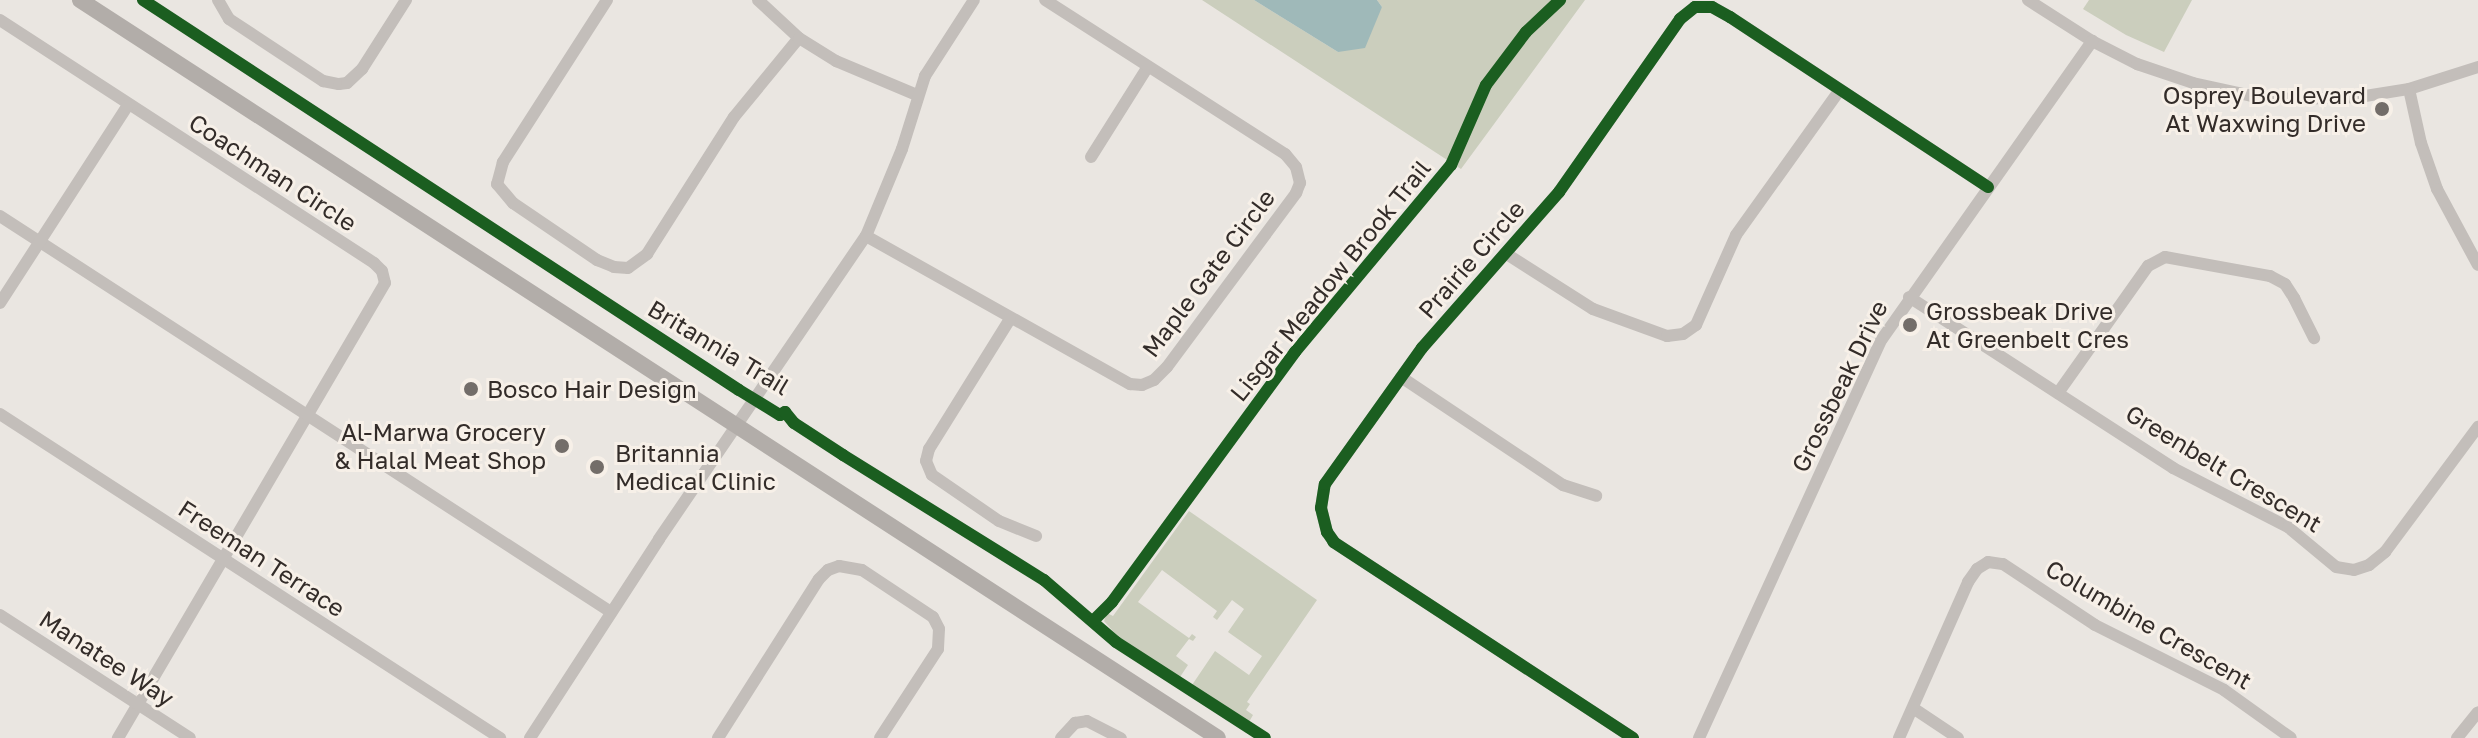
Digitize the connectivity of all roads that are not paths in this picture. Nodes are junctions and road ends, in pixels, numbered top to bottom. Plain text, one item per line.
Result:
1 (80, 0) edge
2 (218, 0) edge
3 (406, 0) edge
4 (607, 0) edge
5 (758, 0) edge
6 (974, 0) edge
7 (1045, 0) edge
8 (2028, 0) edge
9 (0, 20) edge
10 (799, 38) junction
11 (2092, 41) junction
12 (2478, 67) edge
13 (1147, 68) junction
14 (2409, 89) junction
15 (1839, 91) junction
16 (917, 95) junction
17 (128, 105) junction
18 (1091, 157) dead end
19 (1988, 187) junction
20 (0, 216) edge
21 (866, 236) junction
22 (40, 242) junction
23 (1505, 253) junction
24 (2478, 265) edge
25 (1909, 297) junction
26 (0, 303) edge
27 (1010, 319) junction
28 (2314, 338) dead end
29 (1401, 377) junction
30 (2058, 393) junction
31 (0, 414) edge
32 (306, 414) junction
33 (2478, 427) edge
34 (736, 429) junction
35 (1596, 496) dead end
36 (1036, 536) dead end
37 (224, 561) junction
38 (611, 612) junction
39 (0, 615) edge
40 (139, 705) junction
41 (1913, 708) junction
42 (2478, 712) edge
43 (118, 738) edge
44 (190, 738) edge
45 (500, 738) edge
46 (530, 738) edge
47 (718, 738) edge
48 (880, 738) edge
49 (1061, 738) edge
50 (1121, 738) edge
51 (1218, 738) edge
52 (1633, 738) edge
53 (1699, 738) edge
54 (1899, 738) edge
55 (1958, 738) edge
56 (2291, 738) edge
57 (2457, 738) edge

1 - 34 main road
2 - 3 street
4 - 10 street
5 - 10 street
6 - 16 street
7 - 13 street, Maple Gate Circle
8 - 11 street
9 - 17 street, Coachman Circle
10 - 16 street
11 - 14 street
11 - 19 street, Grossbeak Drive
12 - 14 street
13 - 18 street
13 - 27 street, Maple Gate Circle
14 - 24 street
15 - 19 street, Prairie Circle
15 - 23 street, Prairie Circle
15 - 23 street
16 - 21 street
17 - 22 street
17 - 32 street, Coachman Circle
19 - 25 street, Grossbeak Drive
20 - 22 street
21 - 27 street, Maple Gate Circle
21 - 34 street
22 - 26 street
22 - 32 street
23 - 29 street, Prairie Circle
25 - 30 street, Greenbelt Crescent
25 - 53 street, Grossbeak Drive
27 - 36 street
28 - 30 street
29 - 35 street
29 - 52 street, Prairie Circle
30 - 33 street, Greenbelt Crescent
31 - 37 street, Freeman Terrace
32 - 37 street
32 - 38 street
34 - 38 street
34 - 51 main road
37 - 40 street
37 - 45 street, Freeman Terrace
38 - 46 street
39 - 40 street, Manatee Way
40 - 43 street
40 - 44 street, Manatee Way
41 - 54 street, Columbine Crescent
41 - 55 street
41 - 56 street, Columbine Crescent
42 - 57 street
47 - 48 street
49 - 50 street

